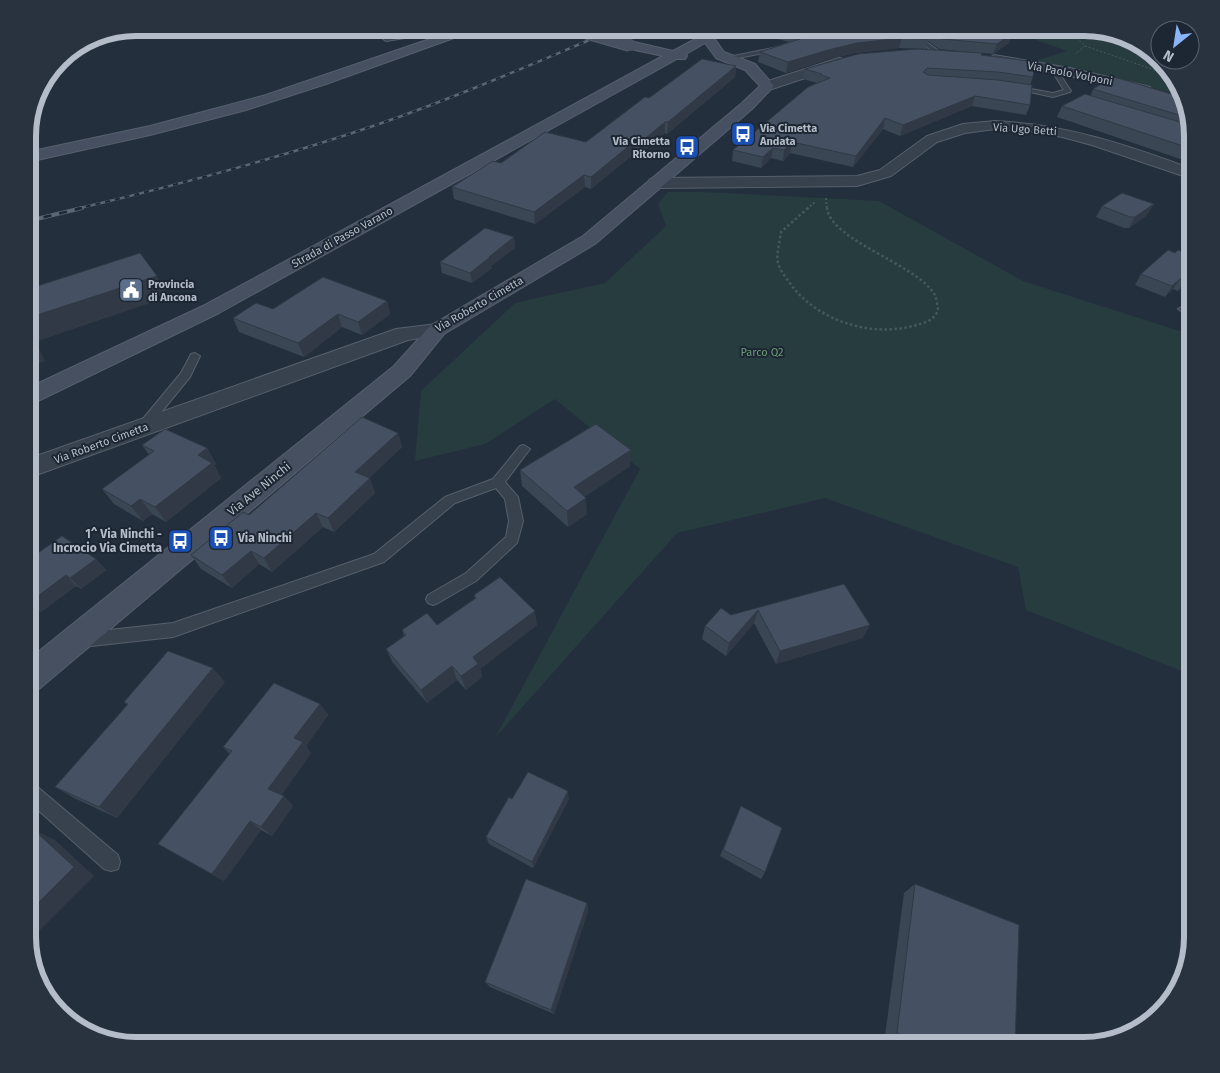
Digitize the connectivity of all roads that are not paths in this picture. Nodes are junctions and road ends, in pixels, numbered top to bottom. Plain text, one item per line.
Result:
1 (405, 36) edge
2 (448, 36) edge
3 (599, 36) edge
4 (707, 36) joint
5 (915, 36) edge
6 (386, 39) dead end
7 (636, 46) junction
8 (688, 46) junction
9 (778, 49) edge
10 (920, 54) edge
11 (674, 55) junction
12 (944, 55) joint
13 (724, 57) junction
14 (985, 58) edge
15 (856, 59) edge
16 (699, 60) junction
17 (652, 68) junction
18 (1053, 68) junction
19 (767, 86) junction
20 (1003, 87) edge
21 (1157, 94) edge
22 (36, 155) edge
23 (1184, 171) edge
24 (656, 183) junction
25 (437, 330) junction
26 (195, 356) dead end
27 (36, 393) edge
28 (141, 429) junction
29 (524, 449) dead end
30 (36, 466) edge
31 (498, 482) junction
32 (433, 599) dead end
33 (74, 641) junction
34 (36, 672) edge
35 (36, 797) edge
36 (111, 862) dead end

1 - 6 lane
2 - 22 street
3 - 7 street, Strada di Passo Varano, bridge
4 - 8 street, Strada di Passo Varano
4 - 13 street
5 - 12 lane
7 - 8 street, Strada di Passo Varano
7 - 11 street, Strada di Passo Varano
7 - 17 street
8 - 11 street, Strada di Passo Varano
8 - 13 street, Strada di Passo Varano
9 - 13 lane
10 - 12 street
11 - 16 street, Strada di Passo Varano
11 - 17 street, Strada di Passo Varano
13 - 16 street, Strada di Passo Varano
13 - 19 street
14 - 18 street, Via Paolo Volponi
15 - 19 street
16 - 17 street, Strada di Passo Varano
17 - 27 street, Strada di Passo Varano
18 - 20 lane
18 - 21 street, Via Paolo Volponi
19 - 24 street, Via Roberto Cimetta
23 - 24 street, Via Ugo Betti
24 - 25 street, Via Roberto Cimetta
25 - 28 street, Via Roberto Cimetta
25 - 33 street, Via Ave Ninchi
26 - 28 lane
28 - 30 street, Via Roberto Cimetta
29 - 31 lane
31 - 32 lane
31 - 33 lane
33 - 34 street, Via Ave Ninchi
35 - 36 lane

